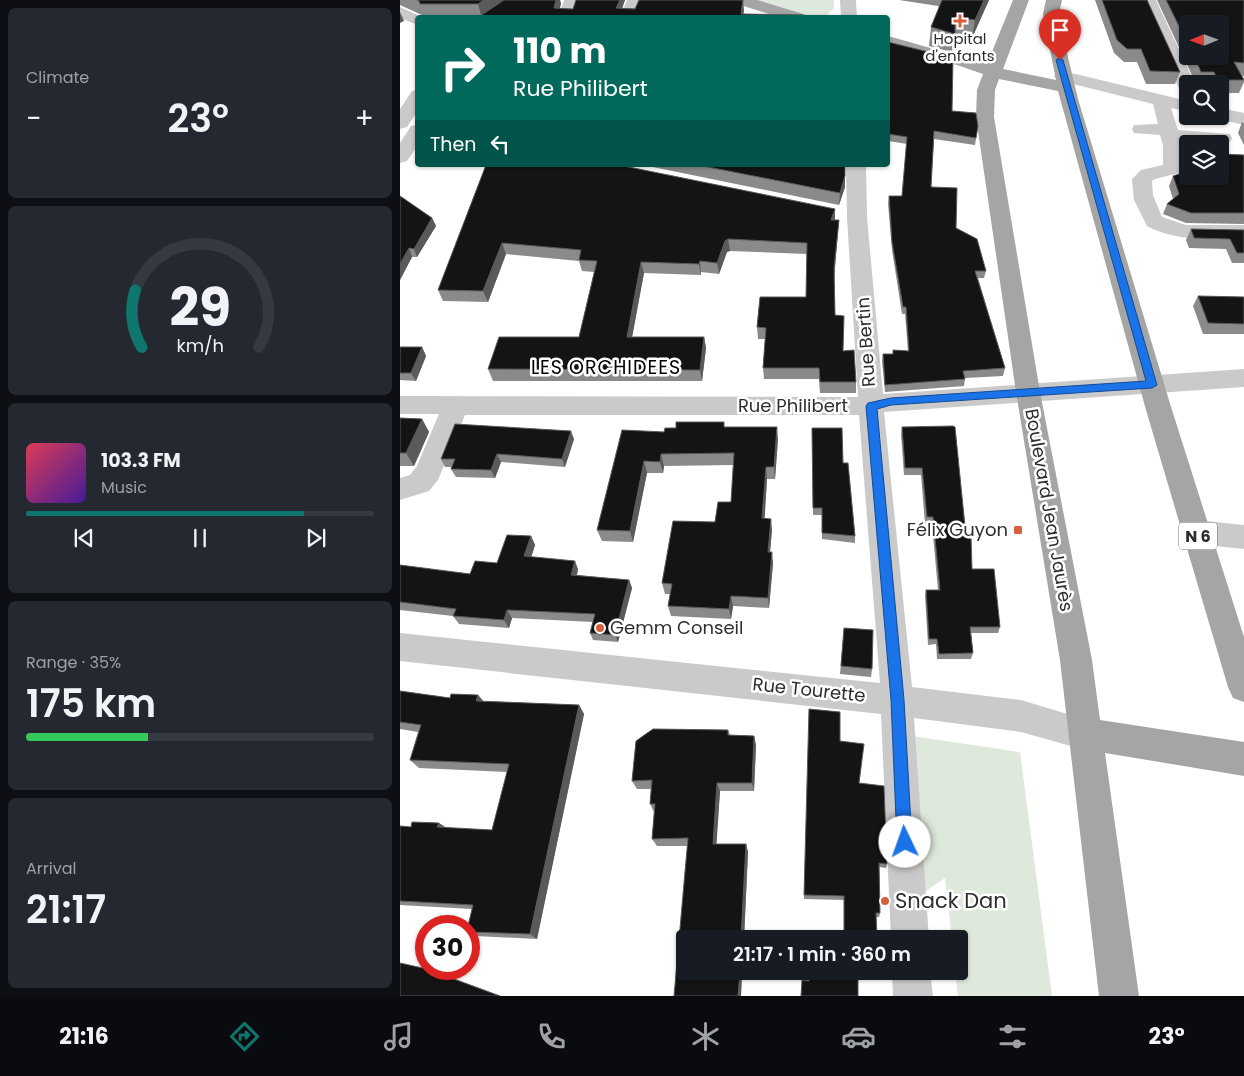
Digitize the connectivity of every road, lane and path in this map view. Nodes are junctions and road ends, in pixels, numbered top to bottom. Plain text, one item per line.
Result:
1 (572, 0) edge
2 (635, 0) edge
3 (740, 0) edge
4 (848, 0) edge
5 (1021, 0) edge
6 (1054, 0) edge
7 (1148, 0) edge
8 (400, 12) edge
9 (567, 15) edge
10 (629, 15) edge
11 (791, 15) edge
12 (849, 15) edge
13 (415, 19) edge
14 (890, 43) edge
15 (995, 67) junction
16 (1182, 75) edge
17 (1065, 82) junction
18 (415, 100) edge
19 (1161, 105) junction
20 (1229, 116) edge
21 (1244, 119) edge
22 (400, 123) edge
23 (415, 127) edge
24 (1142, 129) dead end
25 (1169, 132) junction
26 (415, 133) edge
27 (1196, 135) edge
28 (400, 157) edge
29 (856, 167) edge
30 (1244, 232) edge
31 (1244, 378) edge
32 (1152, 385) junction
33 (1028, 392) junction
34 (400, 405) edge
35 (456, 405) junction
36 (871, 406) junction
37 (400, 489) edge
38 (1196, 532) junction
39 (1244, 537) edge
40 (400, 647) edge
41 (1244, 687) edge
42 (897, 700) junction
43 (1085, 734) junction
44 (1244, 759) edge
45 (910, 930) edge
46 (912, 980) edge
47 (913, 996) edge
48 (1119, 996) edge

1 - 9 street
2 - 10 street
3 - 11 main road
4 - 12 street
5 - 15 main road, Boulevard Jean Jaurès
6 - 17 main road, N 6
7 - 16 street
8 - 13 street
14 - 15 main road
15 - 17 main road
15 - 33 main road, Boulevard Jean Jaurès
17 - 19 street
17 - 19 street
17 - 32 main road, N 6
18 - 22 street
19 - 25 street
20 - 21 street
22 - 23 street
24 - 25 street
25 - 27 street
25 - 30 street
26 - 28 street
29 - 36 street, Rue Bertin
31 - 32 street, Rue Philibert
32 - 33 street, Rue Philibert
32 - 38 main road, N 6
33 - 36 street, Rue Philibert
33 - 43 main road, Boulevard Jean Jaurès
34 - 35 street, Rue Philibert
35 - 36 street, Rue Philibert
35 - 37 street
36 - 42 street, Rue Bertin
38 - 39 street
38 - 41 main road, N 6
40 - 42 street, Rue Tourette
42 - 43 street, Rue Tourette
42 - 45 street, Rue Bertin
43 - 44 main road, Rue Tourette
43 - 48 main road, Boulevard Jean Jaurès
46 - 47 street

